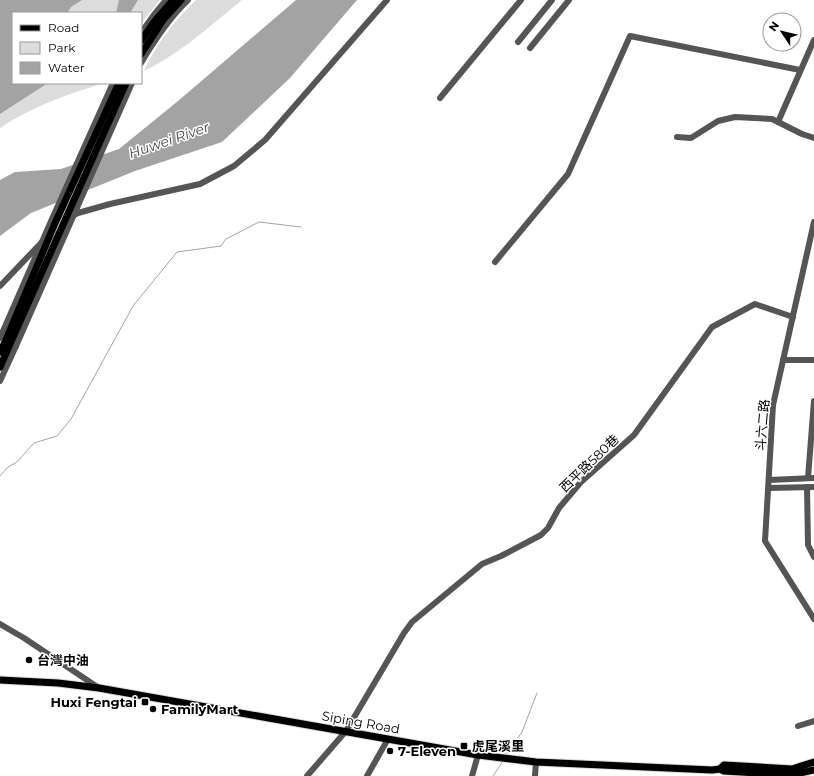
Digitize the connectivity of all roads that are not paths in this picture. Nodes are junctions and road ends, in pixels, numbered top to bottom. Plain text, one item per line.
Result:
1 (166, 0) edge
2 (188, 0) edge
3 (388, 0) edge
4 (521, 0) edge
5 (552, 0) edge
6 (569, 0) edge
7 (179, 1) edge
8 (142, 32) edge
9 (142, 40) edge
10 (814, 40) edge
11 (518, 42) dead end
12 (530, 48) dead end
13 (142, 52) edge
14 (142, 61) edge
15 (800, 70) junction
16 (113, 84) edge
17 (119, 84) edge
18 (126, 84) edge
19 (132, 84) edge
20 (440, 98) dead end
21 (778, 122) junction
22 (677, 137) dead end
23 (814, 138) edge
24 (814, 222) edge
25 (495, 262) dead end
26 (0, 286) edge
27 (793, 317) junction
28 (8, 342) edge
29 (0, 352) edge
30 (783, 360) junction
31 (814, 360) edge
32 (0, 367) edge
33 (0, 381) edge
34 (814, 402) edge
35 (811, 478) edge
36 (769, 480) junction
37 (807, 487) junction
38 (814, 487) edge
39 (769, 488) junction
40 (814, 557) edge
41 (812, 612) edge
42 (814, 619) edge
43 (0, 624) edge
44 (0, 680) edge
45 (98, 688) junction
46 (814, 721) edge
47 (798, 726) dead end
48 (346, 731) junction
49 (388, 738) junction
50 (478, 755) junction
51 (536, 762) junction
52 (814, 762) edge
53 (814, 770) edge
54 (717, 771) edge
55 (307, 776) edge
56 (367, 776) edge
57 (472, 776) edge
58 (535, 776) edge

1 - 8 street
2 - 7 street
3 - 26 street
4 - 20 street
5 - 11 street
6 - 12 street
7 - 9 main road
7 - 13 main road
7 - 14 street
10 - 15 street
15 - 21 street
15 - 25 street
16 - 28 street, bridge
17 - 28 main road, bridge
18 - 28 main road, bridge
19 - 28 street, bridge
21 - 22 street
21 - 23 street
24 - 27 street, 斗六二路
27 - 30 street, 斗六二路
27 - 48 street, 西平路580巷
28 - 29 main road
28 - 32 main road
28 - 33 street
30 - 31 street
30 - 36 street, 斗六二路
34 - 35 street
35 - 36 street
36 - 39 street, 斗六二路
37 - 38 street
37 - 39 street
37 - 40 street
39 - 41 street, 斗六二路
41 - 42 street, 斗六二路
43 - 45 street
44 - 45 main road, Siping Road
45 - 48 main road, Siping Road
46 - 47 street
48 - 49 main road, Siping Road
48 - 55 street, 西平路580巷
49 - 50 main road, Siping Road
49 - 56 street
50 - 51 main road, Siping Road
50 - 57 street
51 - 54 main road, Siping Road
51 - 58 street
52 - 54 main road, Siping Road
53 - 54 main road, Siping Road

